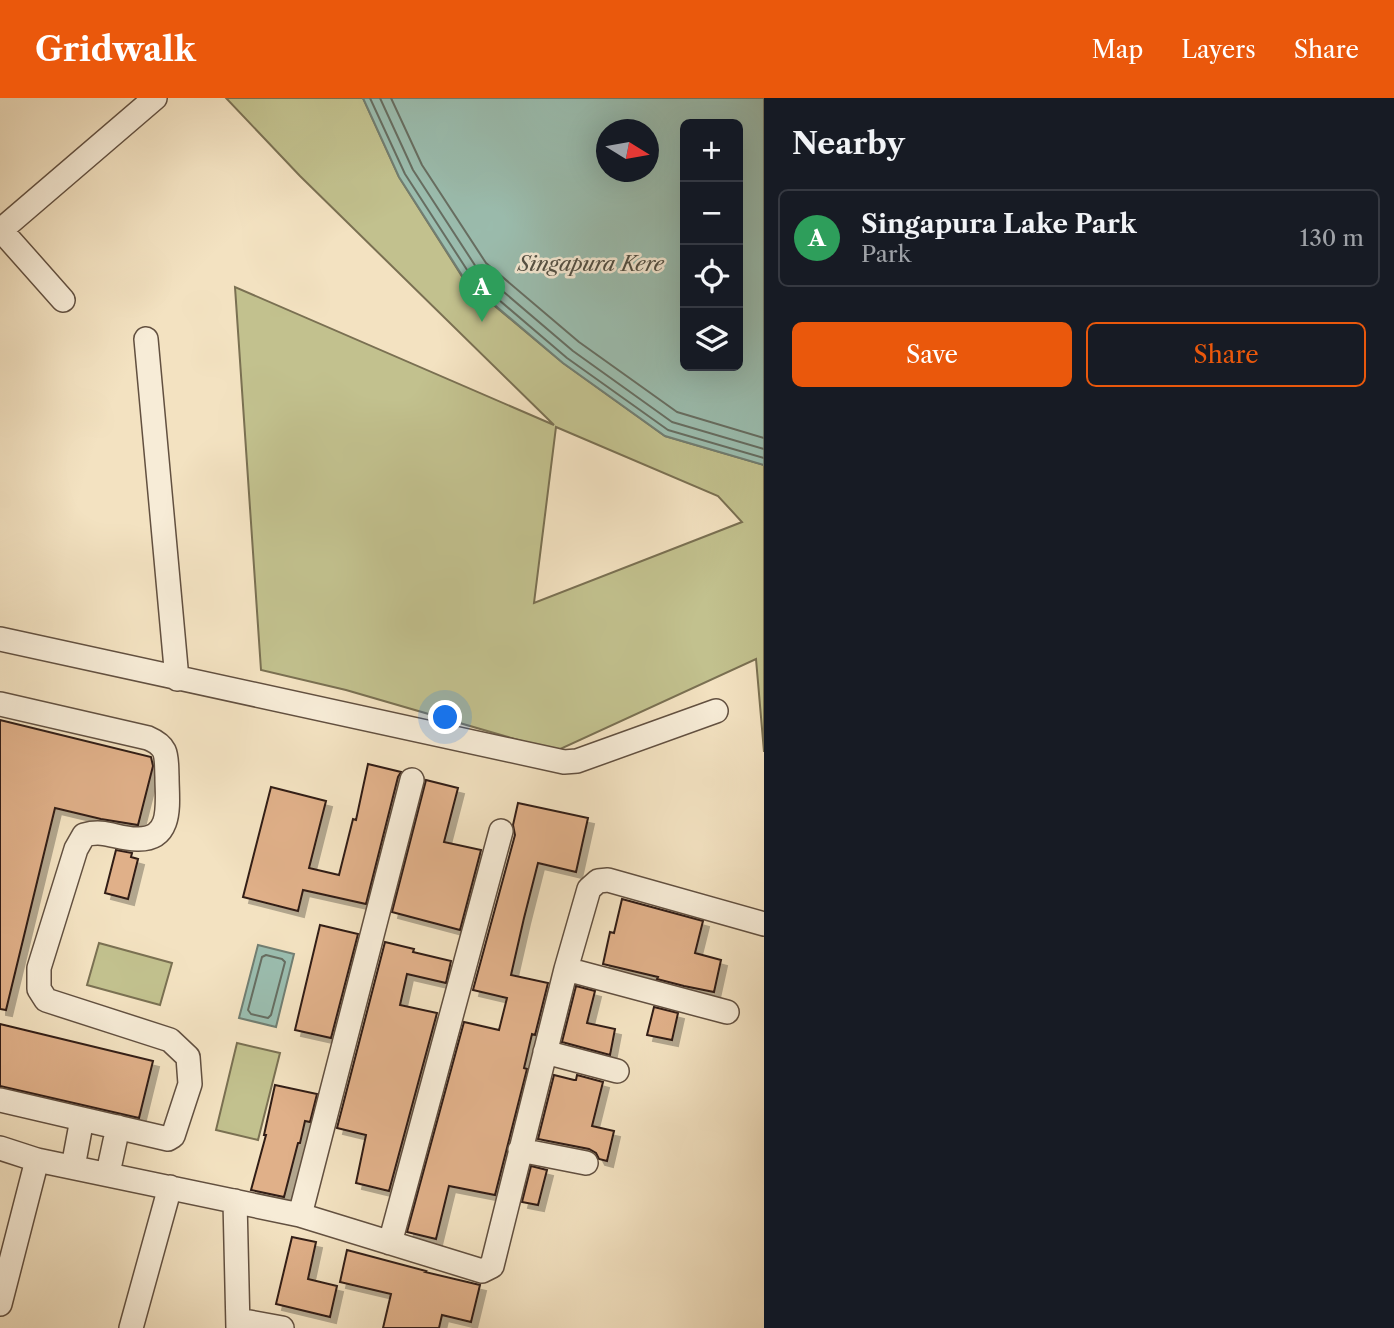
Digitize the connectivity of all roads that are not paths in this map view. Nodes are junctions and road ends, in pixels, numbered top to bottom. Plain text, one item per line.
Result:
1 (155, 98) edge
2 (1, 231) edge
3 (63, 300) dead end
4 (146, 339) dead end
5 (0, 639) edge
6 (177, 679) junction
7 (0, 704) edge
8 (716, 711) dead end
9 (412, 779) dead end
10 (501, 831) dead end
11 (764, 924) edge
12 (566, 969) junction
13 (727, 1012) dead end
14 (545, 1052) junction
15 (617, 1071) dead end
16 (0, 1100) edge
17 (82, 1119) junction
18 (118, 1127) junction
19 (0, 1148) edge
20 (520, 1150) junction
21 (37, 1160) junction
22 (586, 1163) dead end
23 (73, 1167) junction
24 (108, 1173) junction
25 (170, 1187) junction
26 (235, 1201) junction
27 (300, 1215) junction
28 (390, 1243) junction
29 (6, 1256) edge
30 (0, 1304) edge
31 (238, 1324) edge
32 (131, 1328) edge
33 (282, 1328) edge

1 - 2 street
2 - 3 street
4 - 6 street
5 - 6 street
6 - 8 street
7 - 18 street
9 - 27 street
10 - 28 street
11 - 12 street
12 - 13 street
12 - 14 street
14 - 15 street
14 - 20 street
16 - 17 street
17 - 18 street
17 - 23 street
18 - 24 street
19 - 21 street
20 - 22 street
20 - 28 street
21 - 23 street
21 - 29 street
23 - 24 street
24 - 25 street
25 - 26 street
25 - 32 street
26 - 27 street
26 - 31 street
27 - 28 street
29 - 30 street
31 - 33 street

